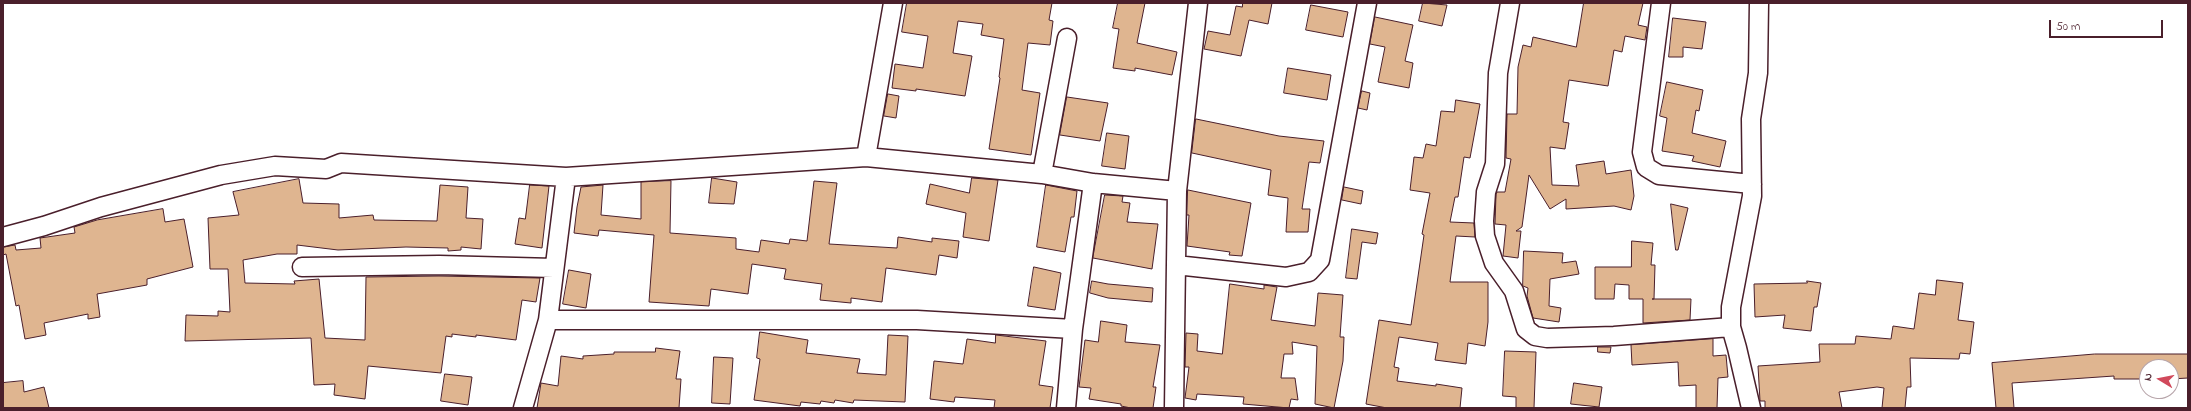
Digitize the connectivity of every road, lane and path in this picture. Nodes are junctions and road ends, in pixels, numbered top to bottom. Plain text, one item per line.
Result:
1 (893, 3) edge
2 (1198, 3) edge
3 (1367, 3) edge
4 (1510, 3) edge
5 (1661, 3) edge
6 (1759, 3) edge
7 (1067, 38) dead end
8 (866, 156) junction
9 (1042, 174) junction
10 (566, 177) junction
11 (1093, 183) junction
12 (1752, 184) junction
13 (1177, 191) junction
14 (3, 237) edge
15 (1176, 265) junction
16 (302, 267) dead end
17 (554, 268) junction
18 (548, 320) junction
19 (1731, 327) junction
20 (1073, 328) junction
21 (523, 408) edge
22 (1066, 408) edge
23 (1174, 408) edge
24 (1751, 408) edge

1 - 8 street
2 - 13 street
3 - 15 street
4 - 19 street
5 - 12 street
6 - 12 street
7 - 9 street
8 - 9 street
8 - 10 street
9 - 11 street
10 - 14 street
10 - 17 street
11 - 13 street
11 - 20 street
12 - 19 street
13 - 15 street
15 - 23 street
16 - 17 street
17 - 18 street
18 - 20 street
18 - 21 street
19 - 24 street
20 - 22 street

